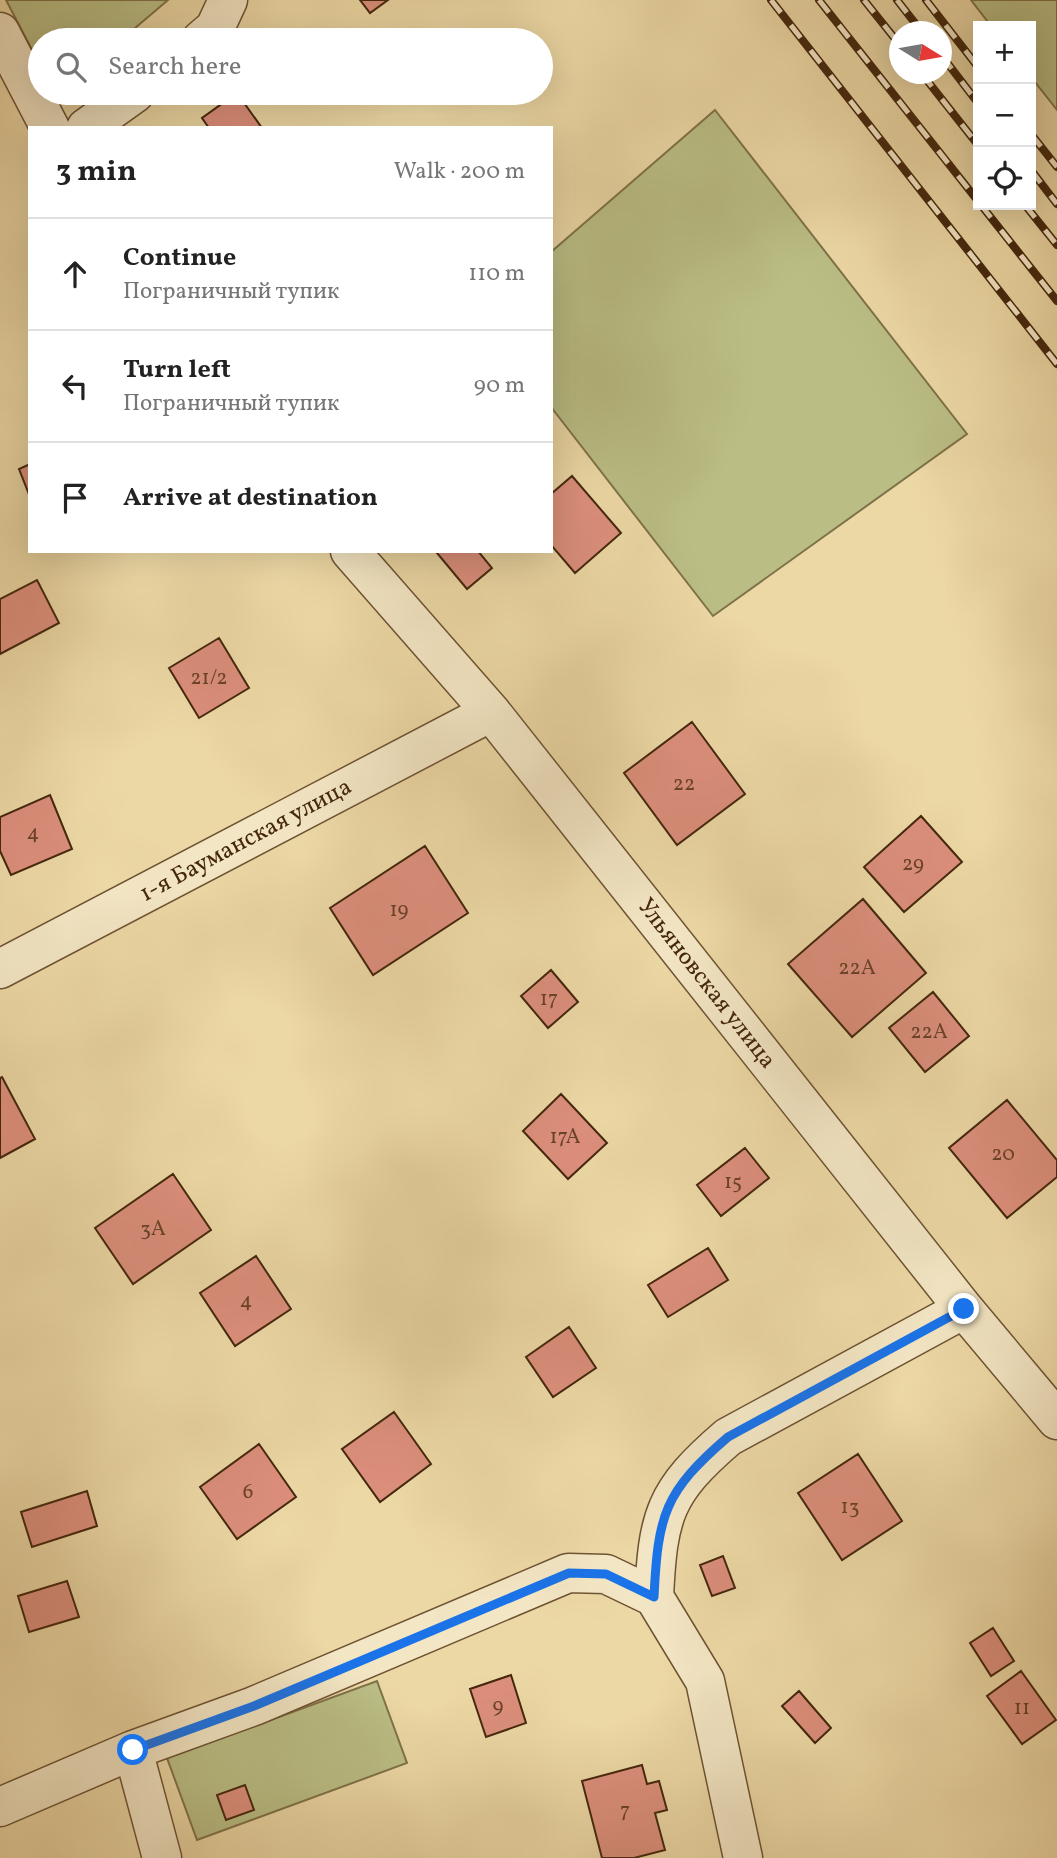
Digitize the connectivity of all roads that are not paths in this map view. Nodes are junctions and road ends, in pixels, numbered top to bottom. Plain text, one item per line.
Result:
1 (228, 0) edge
2 (215, 28) edge
3 (0, 32) edge
4 (28, 86) edge
5 (38, 105) edge
6 (118, 105) edge
7 (49, 126) edge
8 (89, 126) edge
9 (356, 553) edge
10 (491, 712) junction
11 (0, 969) edge
12 (964, 1309) junction
13 (1057, 1420) edge
14 (654, 1597) junction
15 (133, 1750) junction
16 (0, 1807) edge
17 (162, 1858) edge
18 (743, 1858) edge

1 - 2 street
3 - 4 street
5 - 7 street
6 - 8 street
9 - 10 street, Ульяновская улица
10 - 11 street, 1-я Бауманская улица
10 - 12 street, Ульяновская улица
12 - 13 street, Ульяновская улица
12 - 14 street
14 - 15 street
14 - 18 street
15 - 16 street
15 - 17 street

